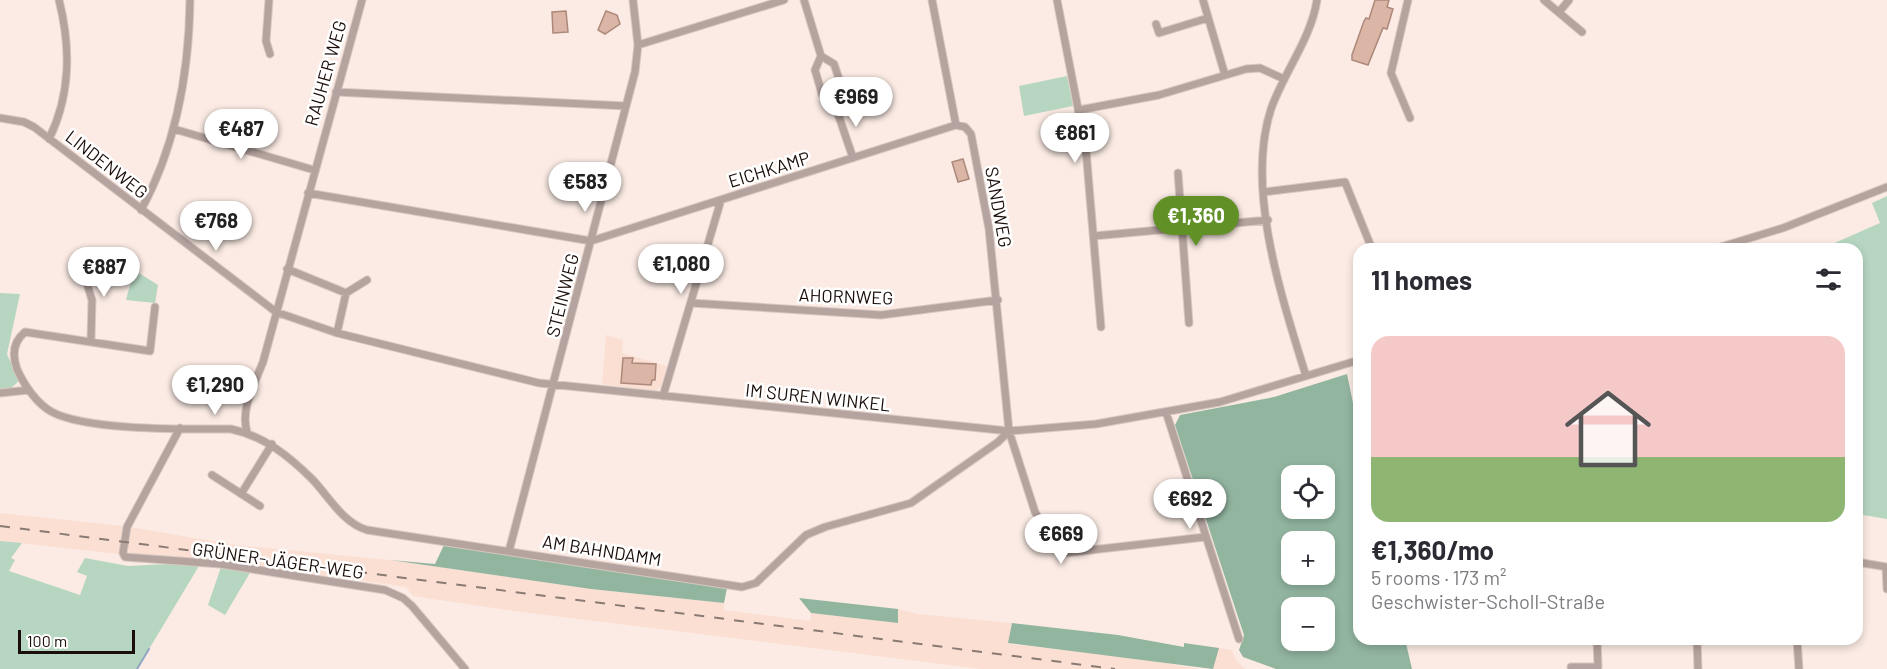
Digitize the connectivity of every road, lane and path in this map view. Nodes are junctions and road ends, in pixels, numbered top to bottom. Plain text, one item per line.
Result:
1 (59, 0) edge
2 (190, 0) edge
3 (269, 0) edge
4 (362, 0) edge
5 (633, 0) edge
6 (784, 0) edge
7 (804, 0) edge
8 (932, 0) edge
9 (1057, 0) edge
10 (1203, 0) edge
11 (1317, 0) edge
12 (1408, 0) edge
13 (1544, 0) edge
14 (1569, 0) edge
15 (1559, 12) junction
16 (1208, 18) junction
17 (1156, 24) dead end
18 (1582, 32) dead end
19 (638, 45) junction
20 (270, 54) dead end
21 (821, 56) junction
22 (1225, 75) junction
23 (1284, 79) junction
24 (336, 92) junction
25 (626, 105) junction
26 (835, 105) junction
27 (1079, 110) junction
28 (1410, 118) dead end
29 (0, 119) edge
30 (956, 125) junction
31 (174, 129) junction
32 (49, 139) junction
33 (854, 158) junction
34 (314, 170) junction
35 (1178, 173) dead end
36 (1887, 187) edge
37 (1264, 192) junction
38 (308, 194) junction
39 (721, 200) junction
40 (141, 210) junction
41 (1268, 220) junction
42 (1182, 230) junction
43 (1094, 236) junction
44 (591, 241) junction
45 (1370, 243) edge
46 (1734, 243) edge
47 (80, 261) dead end
48 (287, 269) junction
49 (367, 280) dead end
50 (346, 293) junction
51 (998, 300) junction
52 (691, 303) junction
53 (155, 307) dead end
54 (276, 312) junction
55 (1189, 323) dead end
56 (1101, 327) dead end
57 (337, 333) junction
58 (91, 340) junction
59 (1353, 362) edge
60 (1306, 376) junction
61 (554, 385) junction
62 (29, 390) junction
63 (0, 393) edge
64 (663, 396) junction
65 (1166, 412) junction
66 (180, 428) junction
67 (1009, 431) junction
68 (247, 432) junction
69 (272, 444) junction
70 (212, 475) dead end
71 (241, 494) junction
72 (260, 506) dead end
73 (1205, 537) junction
74 (509, 551) junction
75 (1863, 563) edge
76 (1887, 567) edge
77 (1887, 589) edge
78 (1239, 639) dead end
79 (1597, 645) edge
80 (1697, 645) edge
81 (1797, 645) edge
82 (1571, 668) dead end
83 (465, 669) edge
84 (1698, 669) edge
85 (1799, 669) edge

1 - 32 street
2 - 31 street
3 - 20 street
4 - 24 street, RAUHER WEG
5 - 19 street, STEINWEG
6 - 19 street
7 - 21 street
8 - 30 street, SANDWEG
9 - 27 street
10 - 16 street
11 - 23 street
12 - 28 street
13 - 15 street
14 - 15 street
15 - 18 street
16 - 17 street
16 - 22 street
19 - 25 street, STEINWEG
21 - 26 street
21 - 26 street
22 - 23 street
22 - 27 street
23 - 37 street
24 - 25 street
24 - 34 street, RAUHER WEG
25 - 44 street, STEINWEG
26 - 33 street
27 - 43 street
29 - 32 street, LINDENWEG
30 - 33 street, EICHKAMP
30 - 51 street, SANDWEG
31 - 34 street
31 - 40 street
32 - 40 street, LINDENWEG
33 - 39 street, EICHKAMP
34 - 38 street, RAUHER WEG
35 - 42 street
36 - 46 street
37 - 41 street
37 - 45 street
38 - 44 street
38 - 48 street, RAUHER WEG
39 - 44 street, EICHKAMP
39 - 52 street
40 - 54 street, LINDENWEG
41 - 42 street
41 - 60 street
42 - 43 street
42 - 55 street
43 - 56 street
44 - 61 street, STEINWEG
47 - 58 street
48 - 50 street
48 - 54 street, RAUHER WEG
49 - 50 street
50 - 57 street
51 - 52 street, AHORNWEG
51 - 67 street, SANDWEG
52 - 64 street
53 - 58 street
54 - 57 street, IM SUREN WINKEL
54 - 68 street, RAUHER WEG
57 - 61 street, IM SUREN WINKEL
58 - 62 street
59 - 60 street, IM SUREN WINKEL
60 - 65 street, IM SUREN WINKEL
61 - 64 street, IM SUREN WINKEL
61 - 74 street, STEINWEG
62 - 63 street
62 - 66 street, AM BAHNDAMM
64 - 67 street, IM SUREN WINKEL
65 - 67 street, IM SUREN WINKEL
65 - 73 street
66 - 68 street, AM BAHNDAMM
66 - 83 street, GRÜNER-JÄGER-WEG
67 - 73 street, SANDWEG
67 - 74 street, AM BAHNDAMM
68 - 69 street, AM BAHNDAMM
69 - 71 street
69 - 74 street, AM BAHNDAMM
70 - 71 street
71 - 72 street
73 - 78 street
75 - 76 street
76 - 77 street
79 - 82 street
80 - 84 street
81 - 85 street

